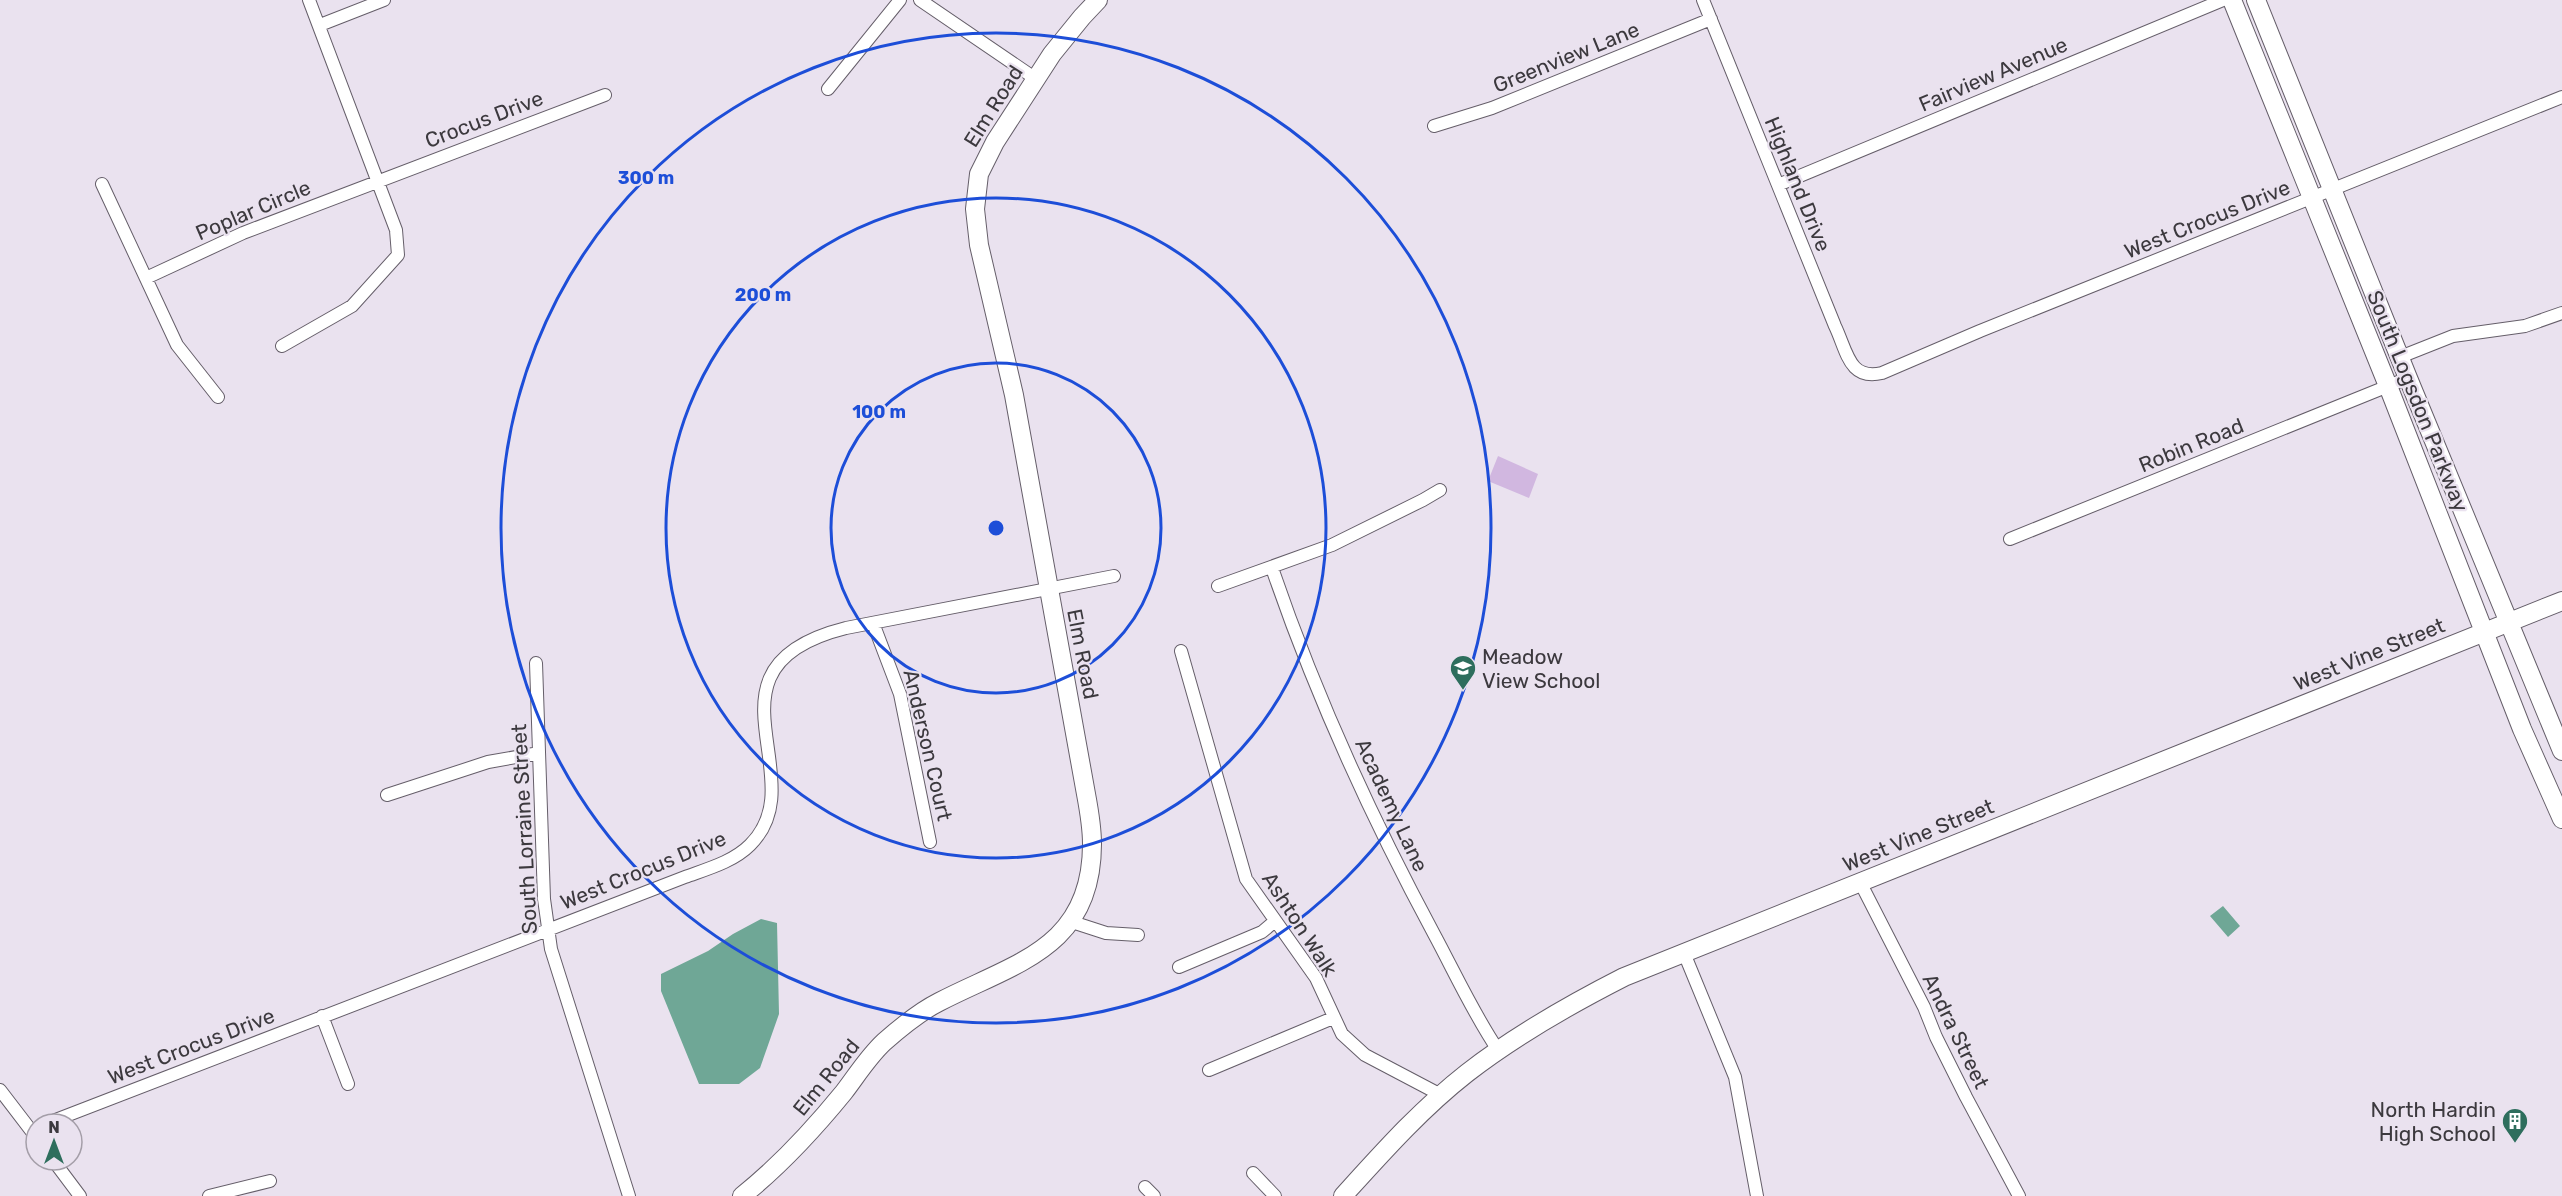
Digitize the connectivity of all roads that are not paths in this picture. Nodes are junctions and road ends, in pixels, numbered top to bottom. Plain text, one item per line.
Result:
1 (309, 0) edge
2 (384, 0) edge
3 (900, 0) edge
4 (920, 0) edge
5 (1098, 0) edge
6 (1703, 0) edge
7 (2223, 0) edge
8 (2232, 0) edge
9 (2256, 0) edge
10 (1711, 19) junction
11 (320, 26) junction
12 (1036, 79) junction
13 (828, 89) dead end
14 (605, 95) dead end
15 (2562, 97) edge
16 (1434, 126) dead end
17 (376, 181) junction
18 (102, 184) dead end
19 (1778, 185) junction
20 (2332, 190) junction
21 (2312, 198) junction
22 (146, 278) junction
23 (2562, 313) edge
24 (282, 346) dead end
25 (2400, 357) junction
26 (1867, 375) joint
27 (2408, 378) junction
28 (2388, 386) junction
29 (218, 397) dead end
30 (1440, 490) dead end
31 (2010, 539) dead end
32 (1272, 568) junction
33 (1114, 576) dead end
34 (1218, 586) dead end
35 (1048, 591) junction
36 (2562, 602) edge
37 (2509, 622) junction
38 (873, 623) junction
39 (2485, 632) junction
40 (1181, 651) dead end
41 (537, 663) dead end
42 (2562, 751) edge
43 (539, 753) junction
44 (387, 795) dead end
45 (2562, 819) edge
46 (930, 842) dead end
47 (1860, 882) junction
48 (1070, 921) junction
49 (1275, 921) junction
50 (547, 929) junction
51 (1138, 935) dead end
52 (1684, 953) junction
53 (1179, 967) dead end
54 (322, 1016) junction
55 (1333, 1018) junction
56 (1498, 1050) junction
57 (1209, 1070) dead end
58 (348, 1084) dead end
59 (0, 1090) edge
60 (1441, 1095) junction
61 (76, 1112) edge
62 (24, 1119) edge
63 (62, 1172) edge
64 (1253, 1173) dead end
65 (270, 1182) dead end
66 (80, 1196) edge
67 (209, 1196) edge
68 (629, 1196) edge
69 (742, 1196) edge
70 (1275, 1196) edge
71 (1342, 1196) edge
72 (1757, 1196) edge
73 (2019, 1196) edge

1 - 11 street
2 - 11 street
3 - 13 street
4 - 12 street
5 - 12 main road, Elm Road
6 - 10 street, Highland Drive
7 - 19 street, Fairview Avenue
8 - 21 main road, South Logsdon Parkway
9 - 20 main road, South Logsdon Parkway
10 - 16 street, Greenview Lane
10 - 19 street, Highland Drive
11 - 17 street
12 - 35 main road, Elm Road
14 - 17 street, Crocus Drive
15 - 20 street, West Crocus Drive
17 - 22 street, Poplar Circle
17 - 24 street
18 - 22 street
19 - 26 street, Highland Drive
20 - 21 street, West Crocus Drive
20 - 25 main road, South Logsdon Parkway
21 - 26 street, West Crocus Drive
21 - 28 main road, South Logsdon Parkway
22 - 29 street
23 - 25 street
25 - 27 main road, South Logsdon Parkway
27 - 28 street, Robin Road
27 - 37 main road, South Logsdon Parkway
28 - 31 street, Robin Road
28 - 39 main road, South Logsdon Parkway
30 - 32 street
32 - 34 street
32 - 56 street, Academy Lane
33 - 35 street, West Crocus Drive
35 - 38 street, West Crocus Drive
35 - 48 main road, Elm Road
36 - 37 main road, West Vine Street
37 - 39 main road, West Vine Street
37 - 42 main road, South Logsdon Parkway
38 - 46 street, Anderson Court
38 - 50 street, West Crocus Drive
39 - 45 main road, South Logsdon Parkway
39 - 47 main road, West Vine Street
40 - 49 street, Ashton Walk
41 - 43 street, South Lorraine Street
43 - 44 street
43 - 50 street, South Lorraine Street
47 - 52 main road, West Vine Street
47 - 73 street, Andra Street
48 - 51 street
48 - 69 main road, Elm Road
49 - 53 street
49 - 55 street, Ashton Walk
50 - 54 street, West Crocus Drive
50 - 68 street, South Lorraine Street
52 - 56 main road, West Vine Street
52 - 72 street
54 - 58 street
54 - 61 street, West Crocus Drive
55 - 57 street
55 - 60 street, Ashton Walk
56 - 60 main road, West Vine Street
59 - 62 street
60 - 71 main road, West Vine Street
63 - 66 street
64 - 70 street
65 - 67 street

